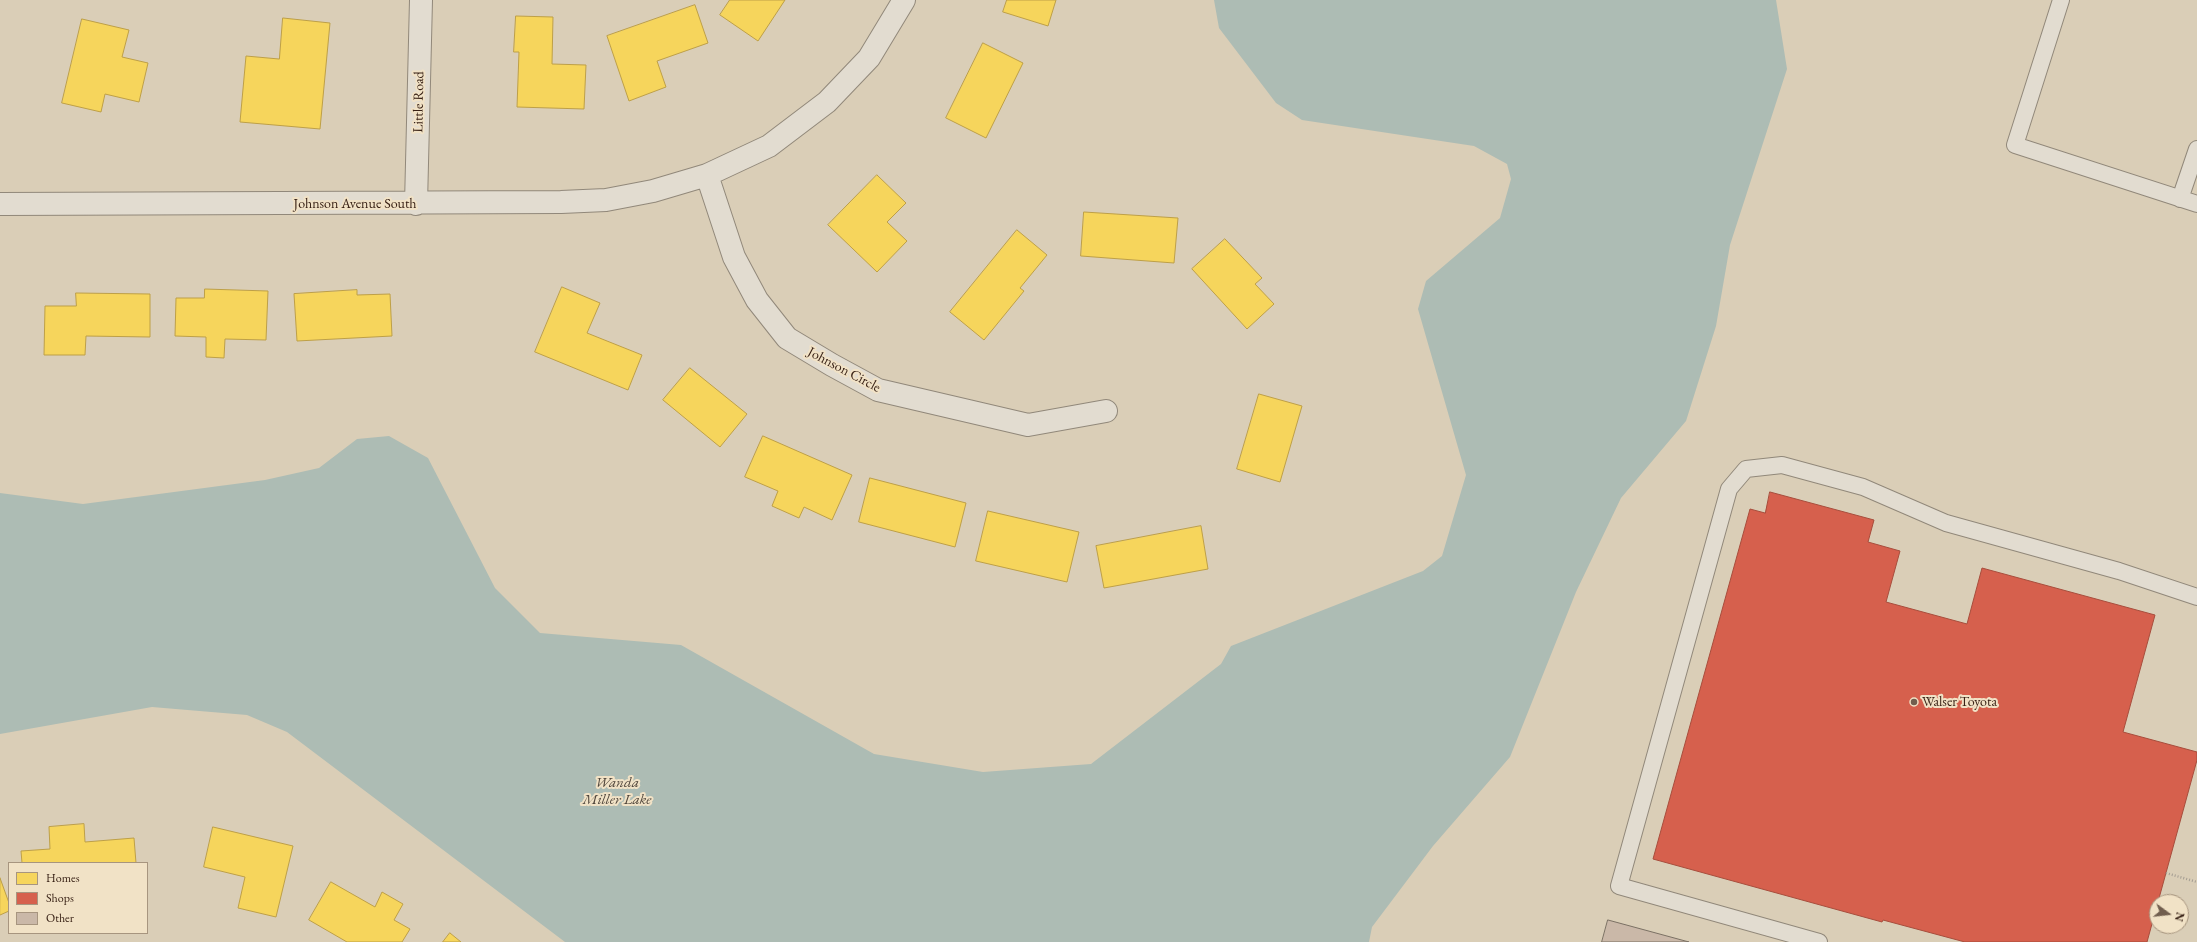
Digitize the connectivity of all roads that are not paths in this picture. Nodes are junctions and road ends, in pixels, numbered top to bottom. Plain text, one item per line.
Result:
1 (421, 0) edge
2 (904, 0) edge
3 (2061, 0) edge
4 (2197, 149) edge
5 (707, 175) junction
6 (2180, 199) junction
7 (0, 204) edge
8 (416, 204) junction
9 (2197, 204) edge
10 (1106, 411) dead end
11 (2197, 597) edge
12 (1819, 942) edge

1 - 8 street, Little Road
2 - 5 street, Johnson Avenue South
3 - 6 lane
4 - 6 lane
5 - 8 street, Johnson Avenue South
5 - 10 street, Johnson Circle
6 - 9 lane
7 - 8 street, Johnson Avenue South
11 - 12 lane

